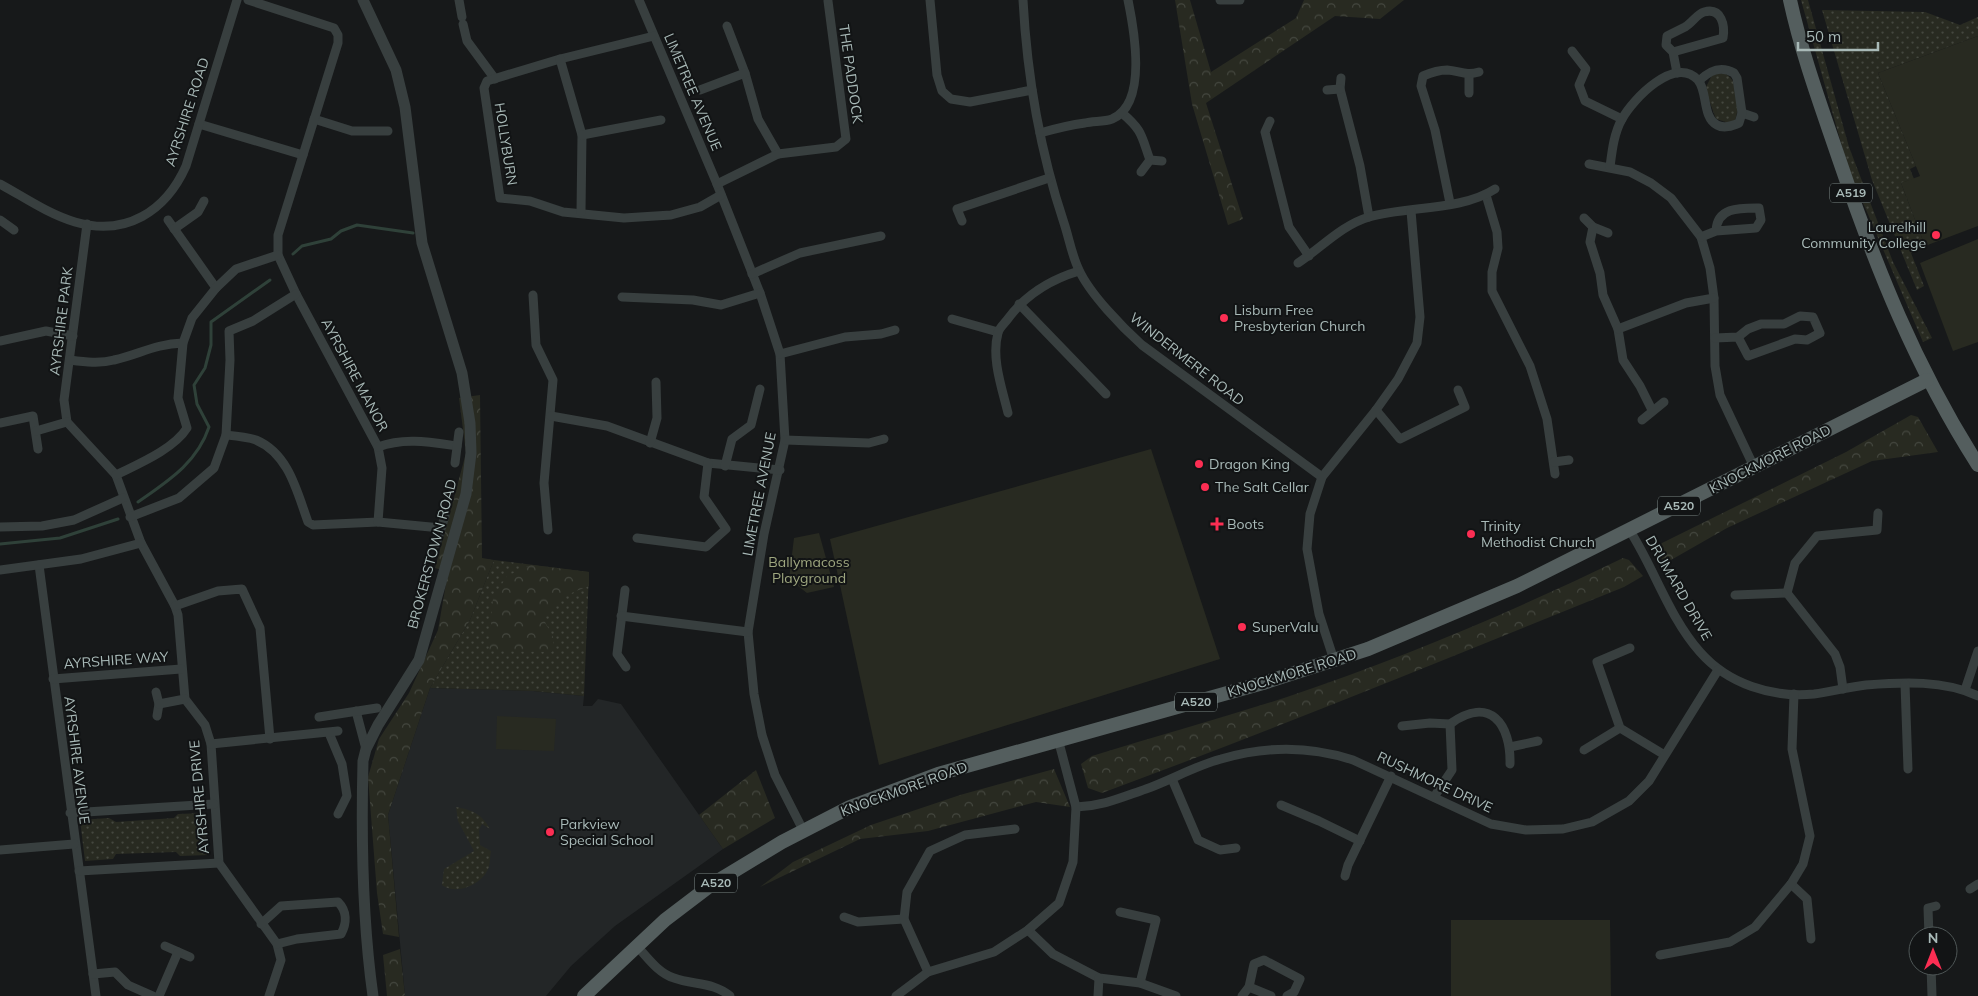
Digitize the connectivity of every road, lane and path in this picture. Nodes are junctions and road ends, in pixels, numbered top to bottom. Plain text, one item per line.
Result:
1 (237, 0) edge
2 (248, 0) edge
3 (364, 0) edge
4 (459, 0) edge
5 (639, 0) edge
6 (930, 0) edge
7 (1023, 0) edge
8 (1128, 0) edge
9 (1220, 0) edge
10 (1240, 0) edge
11 (1790, 0) edge
12 (828, 1) dead end
13 (727, 26) dead end
14 (654, 36) junction
15 (1572, 51) dead end
16 (1673, 52) junction
17 (560, 59) junction
18 (1479, 72) dead end
19 (1676, 73) junction
20 (745, 74) junction
21 (1469, 76) junction
22 (1341, 78) dead end
23 (495, 79) junction
24 (1699, 81) junction
25 (1340, 89) junction
26 (700, 90) dead end
27 (1032, 90) junction
28 (1327, 90) dead end
29 (1469, 93) dead end
30 (1122, 113) junction
31 (1742, 113) junction
32 (1754, 117) dead end
33 (314, 119) junction
34 (1622, 119) junction
35 (661, 120) dead end
36 (1270, 121) dead end
37 (199, 124) junction
38 (388, 131) dead end
39 (1040, 133) junction
40 (582, 135) junction
41 (778, 154) junction
42 (303, 155) junction
43 (1150, 160) junction
44 (1162, 162) dead end
45 (1589, 164) dead end
46 (1610, 167) junction
47 (1141, 172) dead end
48 (1049, 178) junction
49 (0, 184) edge
50 (717, 184) junction
51 (1495, 189) dead end
52 (721, 195) junction
53 (1486, 195) junction
54 (204, 202) dead end
55 (1450, 203) junction
56 (1411, 211) junction
57 (581, 212) junction
58 (1369, 217) junction
59 (1584, 218) dead end
60 (168, 220) dead end
61 (962, 222) dead end
62 (87, 224) junction
63 (2, 225) edge
64 (1594, 227) junction
65 (174, 229) junction
66 (14, 230) dead end
67 (1716, 231) junction
68 (1608, 233) dead end
69 (881, 236) dead end
70 (1701, 237) junction
71 (278, 256) junction
72 (1309, 256) junction
73 (1298, 262) dead end
74 (1079, 271) junction
75 (752, 274) junction
76 (216, 288) junction
77 (760, 293) junction
78 (296, 294) junction
79 (533, 296) dead end
80 (622, 297) dead end
81 (1714, 298) junction
82 (1019, 304) junction
83 (952, 319) dead end
84 (1618, 329) junction
85 (895, 330) dead end
86 (998, 332) junction
87 (73, 336) junction
88 (1738, 337) junction
89 (1715, 338) junction
90 (0, 341) edge
91 (183, 344) junction
92 (780, 354) junction
93 (70, 360) junction
94 (1927, 380) junction
95 (656, 382) dead end
96 (760, 389) dead end
97 (1458, 390) dead end
98 (1106, 394) dead end
99 (1664, 402) dead end
100 (1376, 410) junction
101 (1652, 410) junction
102 (1008, 413) dead end
103 (551, 416) junction
104 (1642, 420) dead end
105 (67, 422) junction
106 (0, 423) edge
107 (36, 431) junction
108 (459, 432) dead end
109 (226, 435) junction
110 (884, 439) dead end
111 (785, 440) junction
112 (650, 443) junction
113 (457, 446) junction
114 (378, 447) junction
115 (38, 449) dead end
116 (1569, 460) dead end
117 (1554, 462) junction
118 (455, 463) dead end
119 (708, 464) junction
120 (1978, 465) edge
121 (725, 466) junction
122 (1754, 467) junction
123 (780, 470) junction
124 (1555, 474) dead end
125 (116, 475) junction
126 (1322, 477) junction
127 (123, 498) junction
128 (1878, 513) dead end
129 (445, 516) dead end
130 (130, 517) junction
131 (378, 522) junction
132 (0, 527) edge
133 (441, 528) junction
134 (548, 530) dead end
135 (1630, 531) junction
136 (637, 538) dead end
137 (141, 543) junction
138 (436, 544) dead end
139 (38, 565) junction
140 (0, 570) edge
141 (625, 590) dead end
142 (1787, 592) junction
143 (1735, 595) dead end
144 (175, 606) junction
145 (621, 616) junction
146 (748, 632) junction
147 (1630, 648) dead end
148 (1978, 651) edge
149 (1334, 660) junction
150 (626, 667) dead end
151 (181, 669) junction
152 (1718, 670) junction
153 (53, 679) junction
154 (1905, 684) junction
155 (1843, 689) junction
156 (1965, 690) junction
157 (156, 692) dead end
158 (1794, 694) junction
159 (1978, 696) edge
160 (185, 699) junction
161 (159, 704) junction
162 (377, 708) dead end
163 (356, 711) junction
164 (157, 716) dead end
165 (319, 717) dead end
166 (1450, 724) junction
167 (1402, 726) dead end
168 (1620, 728) junction
169 (270, 739) junction
170 (1058, 740) junction
171 (1538, 741) dead end
172 (210, 744) junction
173 (1510, 746) junction
174 (366, 748) junction
175 (1584, 750) dead end
176 (1663, 754) junction
177 (1510, 764) dead end
178 (1908, 769) dead end
179 (1391, 776) junction
180 (1172, 779) junction
181 (1434, 797) junction
182 (214, 804) junction
183 (1281, 805) dead end
184 (1076, 807) junction
185 (70, 813) junction
186 (338, 814) dead end
187 (1015, 829) dead end
188 (802, 830) junction
189 (1360, 842) junction
190 (74, 844) junction
191 (1236, 848) dead end
192 (0, 850) edge
193 (219, 863) junction
194 (78, 871) junction
195 (1345, 876) dead end
196 (1791, 884) junction
197 (1978, 884) edge
198 (1970, 889) dead end
199 (1936, 906) dead end
200 (1120, 912) dead end
201 (844, 917) dead end
202 (904, 919) junction
203 (261, 924) junction
204 (1929, 926) edge
205 (1028, 930) junction
206 (1811, 939) dead end
207 (277, 944) junction
208 (636, 945) junction
209 (165, 946) dead end
210 (178, 952) junction
211 (1660, 955) dead end
212 (190, 957) dead end
213 (928, 972) junction
214 (93, 974) junction
215 (1931, 976) edge
216 (1099, 978) junction
217 (1140, 982) junction
218 (1249, 987) junction
219 (96, 996) edge
220 (153, 996) edge
221 (159, 996) edge
222 (269, 996) edge
223 (373, 996) edge
224 (584, 996) edge
225 (730, 996) edge
226 (896, 996) edge
227 (1098, 996) edge
228 (1176, 996) edge
229 (1242, 996) edge
230 (1271, 996) edge
231 (1288, 996) edge
232 (1932, 996) edge

1 - 37 street, AYRSHIRE ROAD
2 - 33 street
3 - 174 street, BROKERSTOWN ROAD
4 - 23 street
5 - 14 street, LIMETREE AVENUE
6 - 27 street
7 - 27 street, WINDERMERE ROAD
8 - 30 street
9 - 10 street
11 - 94 main road, A519
12 - 41 street, THE PADDOCK
13 - 20 street
14 - 17 street
14 - 50 street, LIMETREE AVENUE
15 - 34 street
16 - 16 street
16 - 19 street
17 - 23 street
17 - 40 street
18 - 21 street
19 - 24 street
19 - 34 street
20 - 26 street
20 - 41 street
21 - 29 street
21 - 55 street
22 - 25 street
23 - 57 street, HOLLYBURN
24 - 31 street
24 - 31 street
25 - 28 street
25 - 58 street
27 - 39 street, WINDERMERE ROAD
30 - 39 street
30 - 43 street
31 - 32 street
33 - 38 street
33 - 42 street
34 - 46 street
35 - 40 street
36 - 72 street
37 - 42 street
37 - 62 street, AYRSHIRE ROAD
39 - 48 street, WINDERMERE ROAD
40 - 57 street
41 - 50 street, THE PADDOCK
42 - 71 street
43 - 44 street
43 - 47 street
45 - 46 street
46 - 70 street
48 - 61 street
48 - 74 street, WINDERMERE ROAD
49 - 62 street, AYRSHIRE ROAD
50 - 52 street, LIMETREE AVENUE
51 - 53 street
52 - 57 street, HOLLYBURN
52 - 75 street, LIMETREE AVENUE
53 - 55 street
53 - 117 street
54 - 65 street
55 - 56 street
56 - 58 street
56 - 100 street
58 - 72 street
59 - 64 street
60 - 65 street
62 - 87 street, AYRSHIRE PARK
63 - 66 street
64 - 68 street
64 - 84 street
65 - 76 street
67 - 67 street
67 - 70 street
69 - 75 street
70 - 81 street
71 - 76 street
71 - 78 street, AYRSHIRE MANOR
72 - 73 street
74 - 82 street
74 - 126 street, WINDERMERE ROAD
75 - 77 street, LIMETREE AVENUE
76 - 91 street
77 - 80 street
77 - 92 street, LIMETREE AVENUE
78 - 109 street
78 - 114 street, AYRSHIRE MANOR
79 - 103 street
81 - 84 street
81 - 89 street
82 - 86 street
82 - 98 street
83 - 86 street
84 - 101 street
85 - 92 street
86 - 102 street
87 - 90 street
87 - 93 street, AYRSHIRE PARK
88 - 88 street
88 - 89 street
89 - 122 street
91 - 93 street
91 - 125 street
92 - 111 street, LIMETREE AVENUE
93 - 105 street, AYRSHIRE PARK
94 - 120 main road, A519
94 - 122 main road, KNOCKMORE ROAD / A520
95 - 112 street
96 - 121 street
97 - 100 street
99 - 101 street
100 - 126 street
101 - 104 street
103 - 112 street
103 - 134 street
105 - 107 street
105 - 125 street
106 - 107 street
107 - 115 street
108 - 113 street
109 - 130 street
109 - 131 street
110 - 111 street
111 - 123 street, LIMETREE AVENUE
112 - 119 street
113 - 114 street
113 - 118 street
114 - 131 street, AYRSHIRE MANOR
116 - 117 street
117 - 124 street
119 - 121 street
119 - 136 street
121 - 123 street
122 - 135 main road, KNOCKMORE ROAD / A520
123 - 146 street, LIMETREE AVENUE
125 - 127 street, AYRSHIRE DRIVE
126 - 149 street
127 - 130 street, AYRSHIRE DRIVE
127 - 132 street
128 - 142 street
129 - 133 street
130 - 137 street, AYRSHIRE DRIVE
131 - 133 street
133 - 138 street
135 - 149 main road, KNOCKMORE ROAD / A520
135 - 152 street, DRUMARD DRIVE
137 - 139 street
137 - 144 street, AYRSHIRE DRIVE
139 - 140 street
139 - 153 street, AYRSHIRE AVENUE
141 - 145 street
142 - 143 street
142 - 155 street
144 - 151 street, AYRSHIRE DRIVE
144 - 169 street
145 - 146 street
145 - 150 street
146 - 188 street, LIMETREE AVENUE
147 - 168 street
148 - 156 street
149 - 170 main road, KNOCKMORE ROAD / A520
151 - 153 street, AYRSHIRE WAY
151 - 160 street, AYRSHIRE DRIVE
152 - 158 street, DRUMARD DRIVE
152 - 176 street, RUSHMORE DRIVE
153 - 185 street, AYRSHIRE AVENUE
154 - 155 street, DRUMARD DRIVE
154 - 156 street, DRUMARD DRIVE
154 - 178 street
155 - 158 street, DRUMARD DRIVE
156 - 159 street, DRUMARD DRIVE
157 - 161 street
158 - 196 street
160 - 161 street
160 - 172 street, AYRSHIRE DRIVE
161 - 164 street
162 - 163 street
163 - 165 street
163 - 174 street
166 - 167 street
166 - 173 street
166 - 181 street
168 - 175 street
168 - 176 street
169 - 172 street
169 - 186 street
170 - 184 street
170 - 188 main road, KNOCKMORE ROAD / A520
171 - 173 street
172 - 182 street, AYRSHIRE DRIVE
173 - 177 street
174 - 223 street, BROKERSTOWN ROAD
176 - 181 street, RUSHMORE DRIVE
179 - 180 street, RUSHMORE DRIVE
179 - 181 street, RUSHMORE DRIVE
179 - 189 street
180 - 184 street, RUSHMORE DRIVE
180 - 191 street
182 - 185 street
182 - 193 street, AYRSHIRE DRIVE
183 - 189 street
184 - 205 street
185 - 190 street, AYRSHIRE AVENUE
187 - 202 street
188 - 208 main road, KNOCKMORE ROAD / A520
189 - 195 street
190 - 192 street
190 - 194 street, AYRSHIRE AVENUE
193 - 194 street
193 - 203 street, AYRSHIRE DRIVE
194 - 214 street, AYRSHIRE AVENUE
196 - 206 street
196 - 211 street
197 - 198 street
199 - 204 street
200 - 217 street
201 - 202 street
202 - 213 street
203 - 207 street, AYRSHIRE DRIVE
203 - 207 street
205 - 213 street
205 - 216 street
207 - 222 street
208 - 224 main road, KNOCKMORE ROAD / A520
208 - 225 street
209 - 210 street
210 - 212 street
210 - 221 street
213 - 226 street
214 - 219 street, AYRSHIRE AVENUE
214 - 220 street
215 - 232 street
216 - 217 street
216 - 227 street
217 - 228 street
218 - 229 street
218 - 230 street
218 - 231 street

